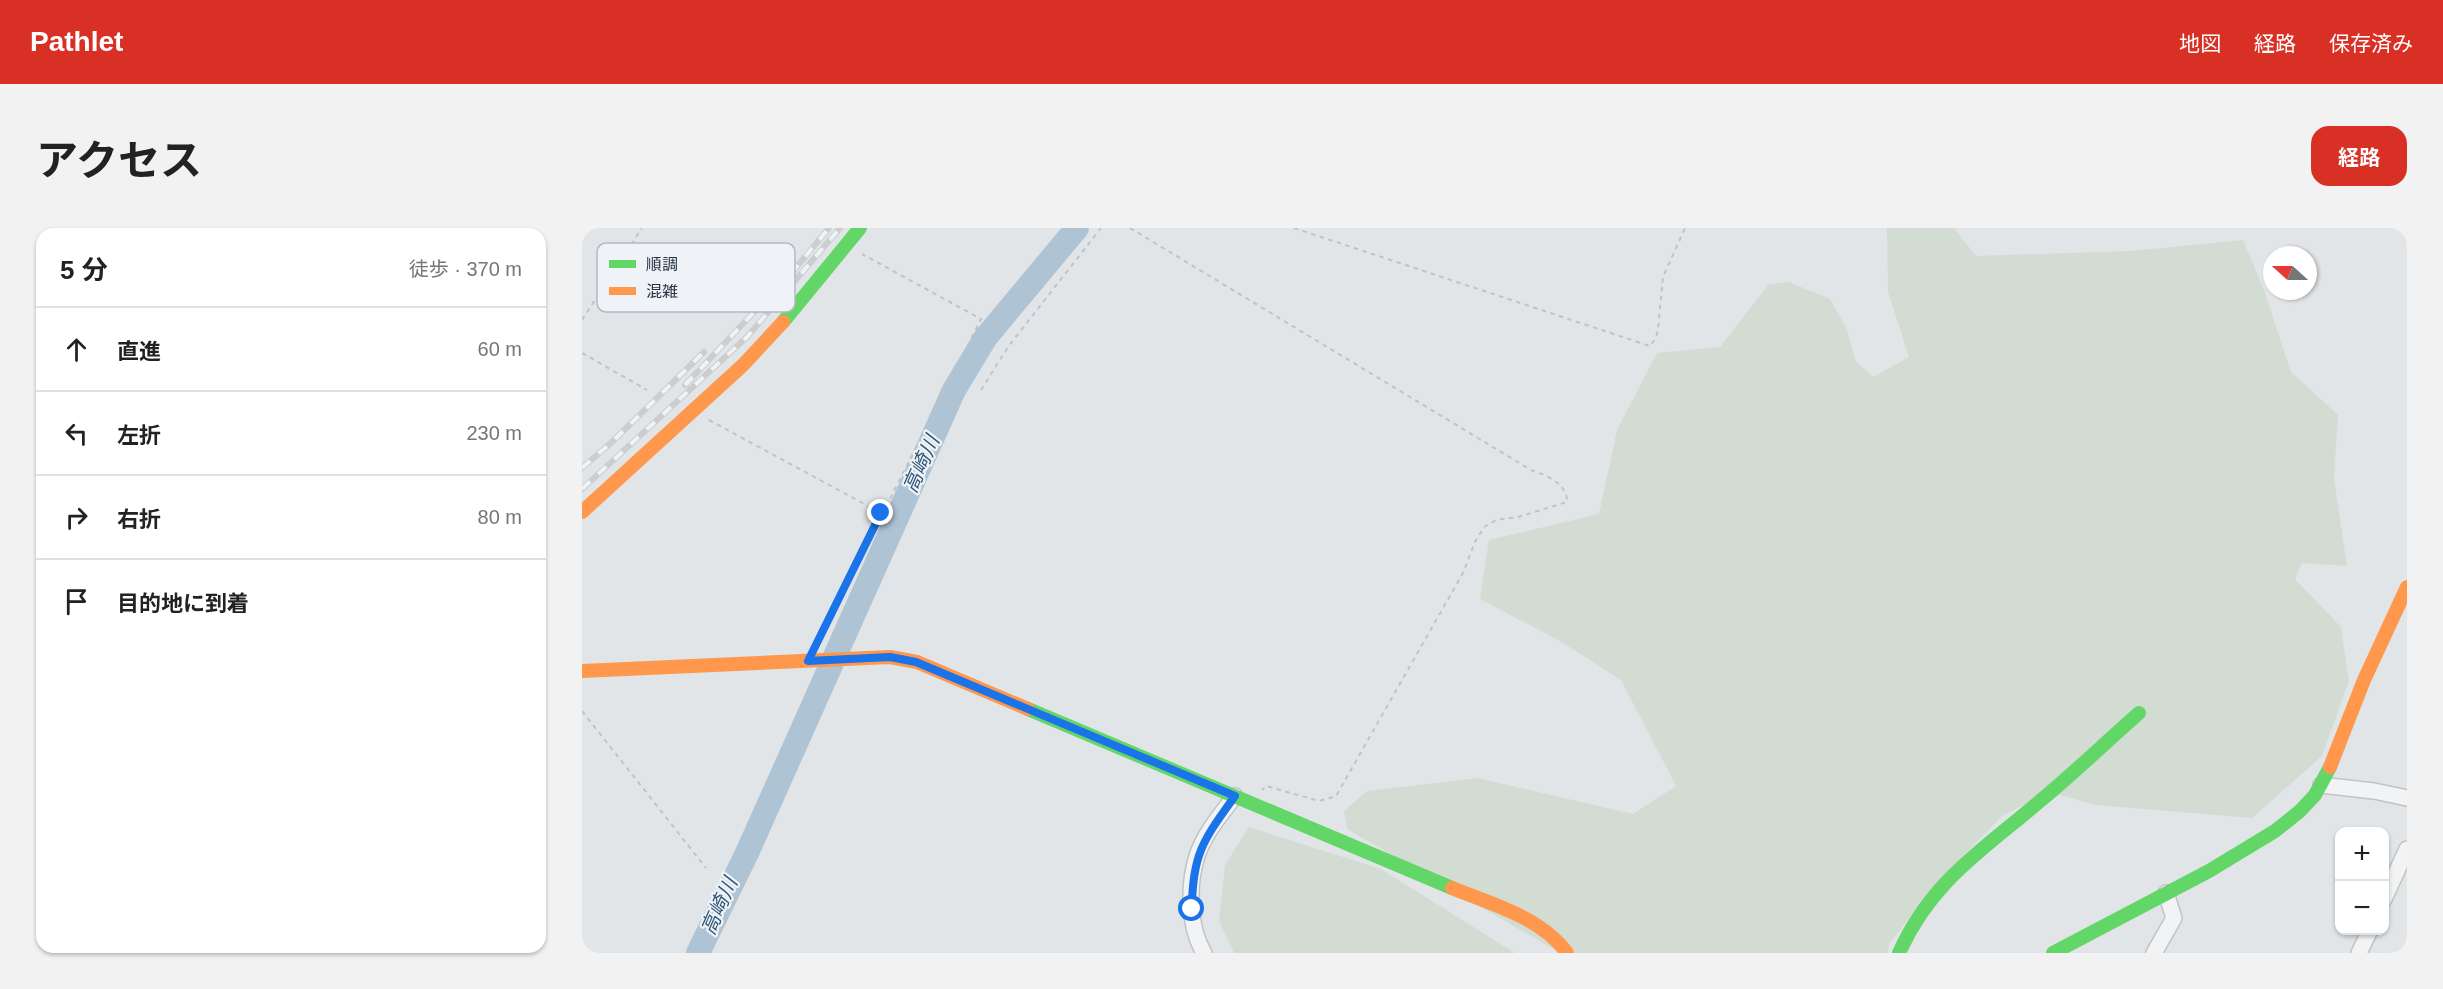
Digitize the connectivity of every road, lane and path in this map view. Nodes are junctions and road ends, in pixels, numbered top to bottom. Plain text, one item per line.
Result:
1 (642, 228) edge
2 (860, 228) edge
3 (1101, 228) edge
4 (1131, 228) edge
5 (1294, 228) edge
6 (1685, 228) edge
7 (632, 243) edge
8 (847, 245) junction
9 (597, 297) edge
10 (795, 308) edge
11 (792, 312) edge
12 (582, 320) edge
13 (582, 353) edge
14 (647, 390) dead end
15 (981, 390) dead end
16 (693, 411) junction
17 (582, 512) edge
18 (881, 513) junction
19 (2407, 587) edge
20 (808, 661) junction
21 (582, 671) edge
22 (582, 711) edge
23 (2139, 713) dead end
24 (2321, 785) junction
25 (2407, 798) edge
26 (1241, 799) junction
27 (2407, 849) edge
28 (706, 868) dead end
29 (2389, 890) edge
30 (2166, 893) junction
31 (2368, 935) edge
32 (1204, 953) edge
33 (1567, 953) edge
34 (1899, 953) edge
35 (2053, 953) edge
36 (2154, 953) edge
37 (2359, 953) edge

1 - 7 path
2 - 8 street
3 - 15 path
4 - 26 path
5 - 6 path
8 - 10 street
8 - 18 path
9 - 12 path
11 - 16 street
13 - 14 path
16 - 17 street
16 - 18 path
18 - 20 path
19 - 24 street
20 - 21 street
20 - 26 street
22 - 28 path
23 - 34 street
24 - 25 street
24 - 30 street
26 - 32 street
26 - 33 street
27 - 29 street
30 - 35 street
30 - 36 street
31 - 37 street

